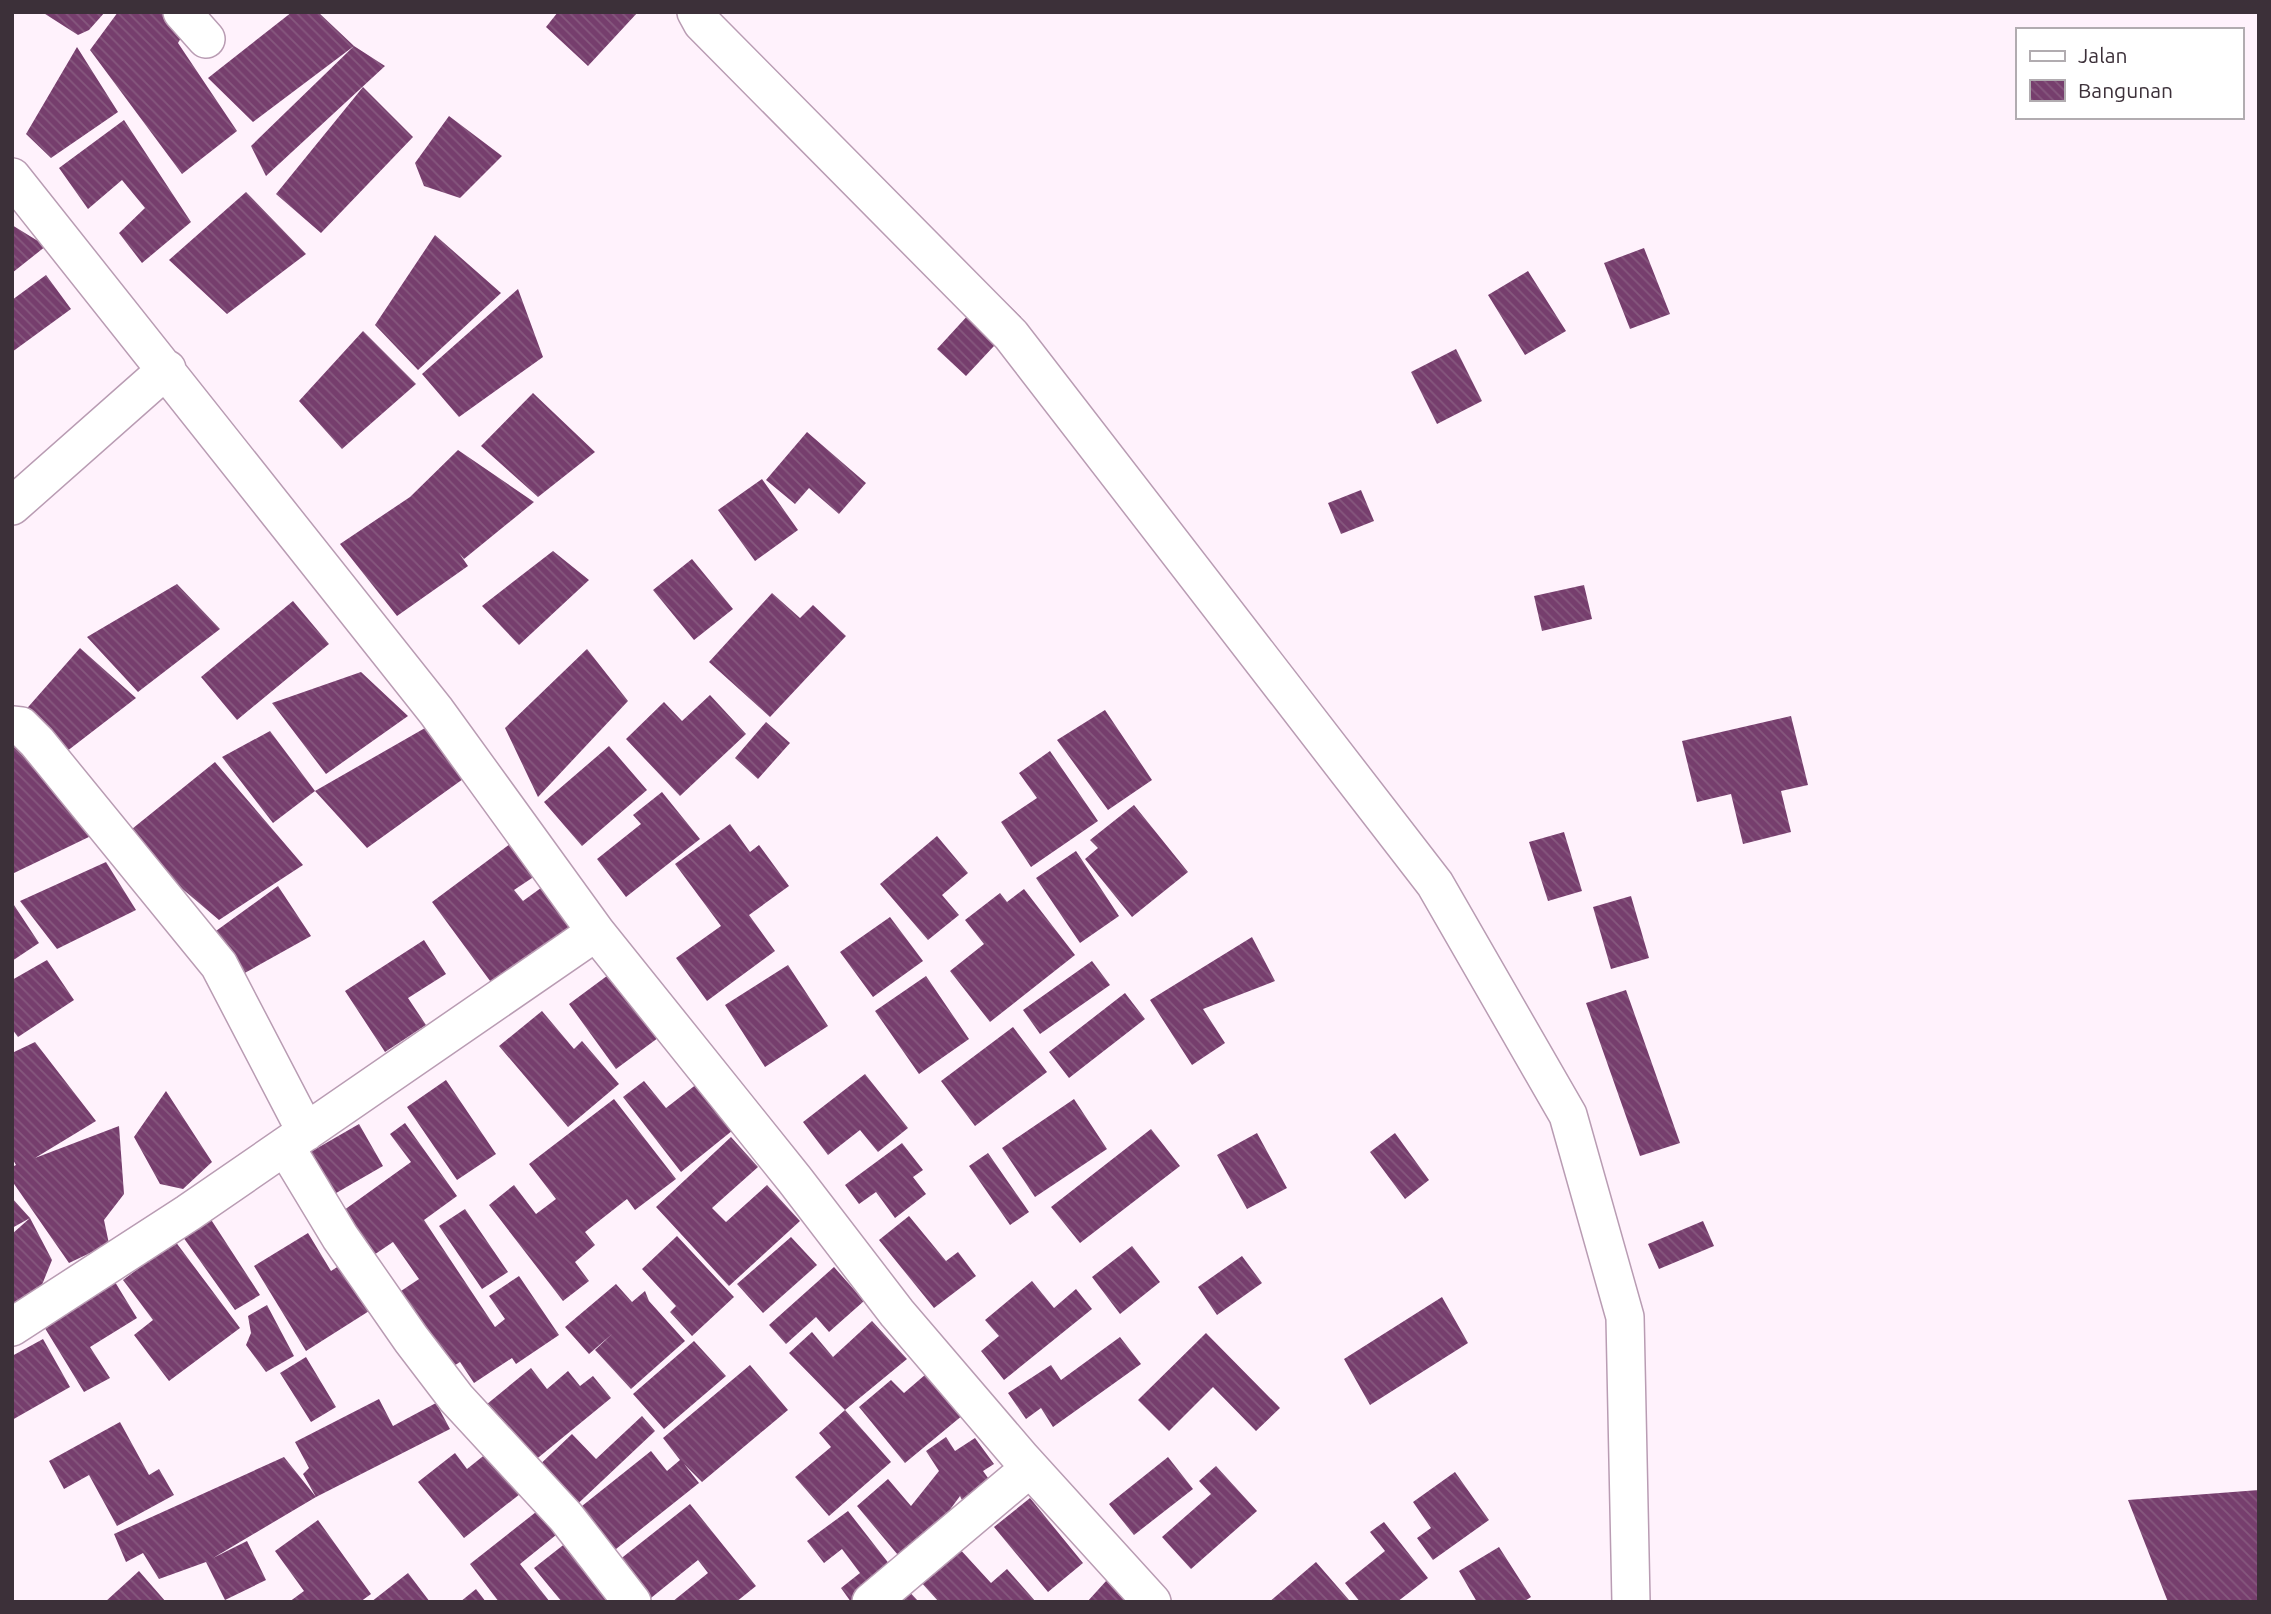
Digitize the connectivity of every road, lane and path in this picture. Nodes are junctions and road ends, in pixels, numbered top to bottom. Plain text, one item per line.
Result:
1 (182, 12) edge
2 (695, 12) edge
3 (206, 39) dead end
4 (12, 177) edge
5 (167, 369) junction
6 (12, 506) edge
7 (12, 725) edge
8 (596, 932) junction
9 (296, 1139) junction
10 (12, 1327) edge
11 (1030, 1468) junction
12 (632, 1602) edge
13 (871, 1602) edge
14 (1152, 1602) edge
15 (1631, 1602) edge

1 - 3 street
2 - 15 street
4 - 5 street
5 - 6 street
5 - 8 street
7 - 9 street
8 - 9 street
8 - 11 street
9 - 10 street
9 - 12 street
11 - 13 street
11 - 14 street

